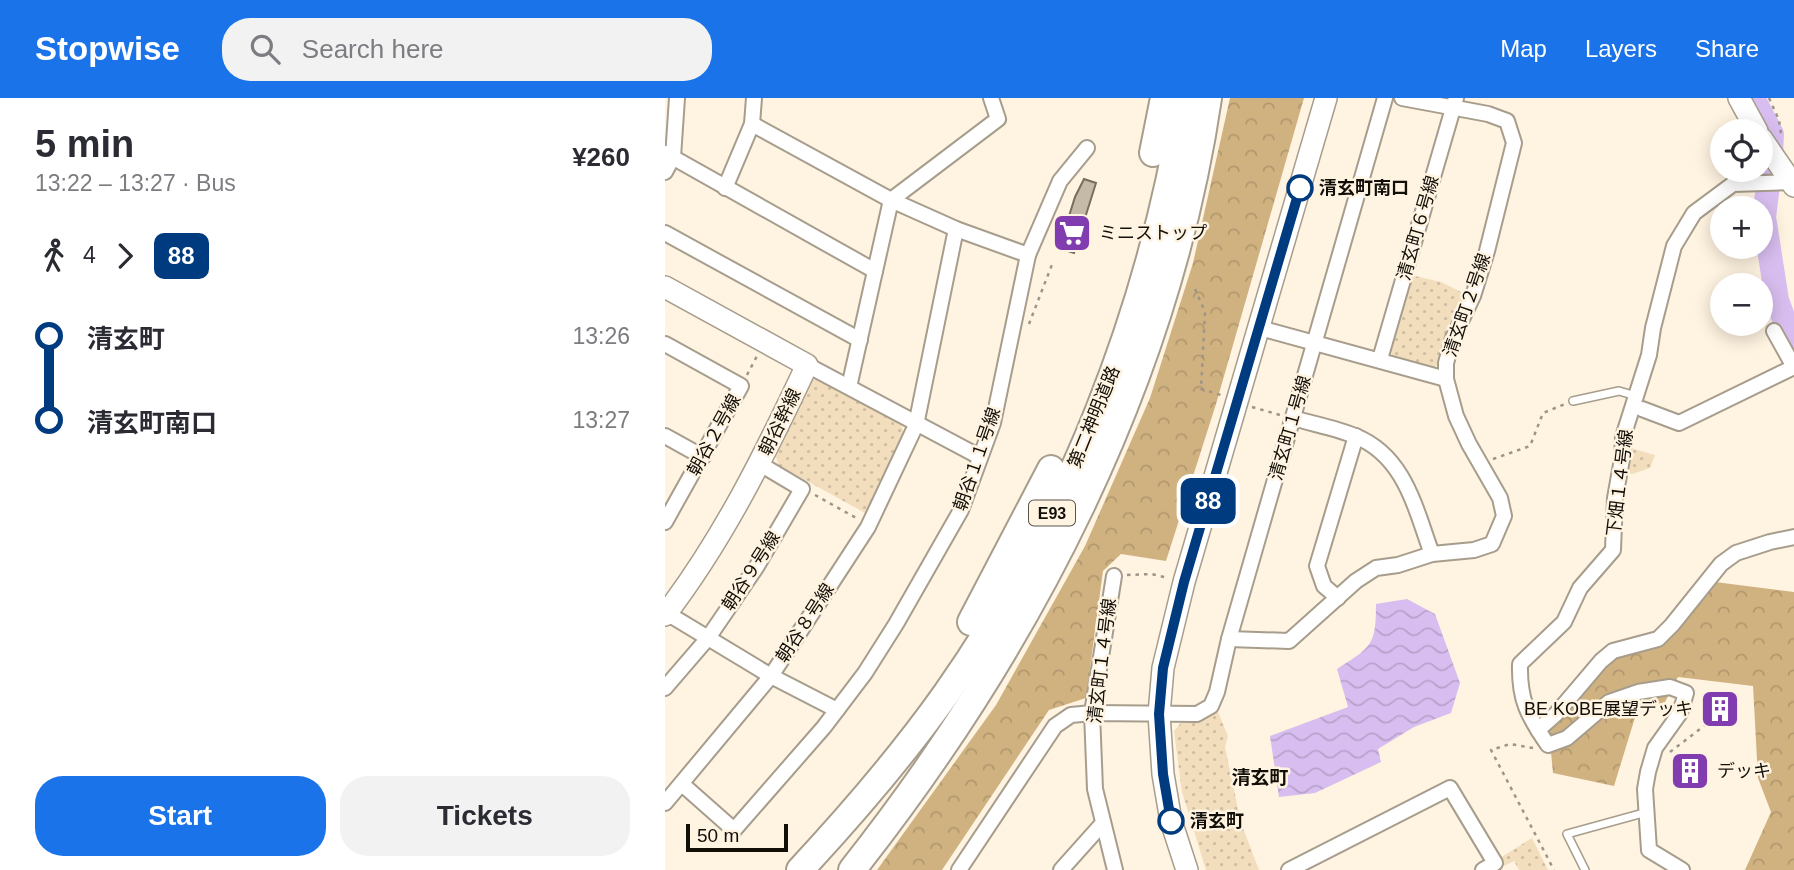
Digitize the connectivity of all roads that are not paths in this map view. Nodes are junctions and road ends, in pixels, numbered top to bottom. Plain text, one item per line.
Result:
1 (677, 98) edge
2 (754, 98) edge
3 (991, 98) edge
4 (1164, 98) edge
5 (1185, 98) edge
6 (1208, 98) edge
7 (1326, 98) edge
8 (1385, 98) edge
9 (1402, 98) edge
10 (1739, 98) edge
11 (1455, 103) edge
12 (1750, 119) edge
13 (752, 124) junction
14 (1087, 148) dead end
15 (1153, 153) dead end
16 (669, 155) edge
17 (1773, 157) edge
18 (665, 172) edge
19 (1787, 178) edge
20 (725, 188) junction
21 (891, 200) junction
22 (956, 229) junction
23 (665, 233) edge
24 (1028, 255) junction
25 (875, 271) junction
26 (665, 287) edge
27 (1260, 328) junction
28 (1774, 331) dead end
29 (860, 340) junction
30 (1315, 343) junction
31 (665, 344) edge
32 (1380, 359) junction
33 (807, 365) junction
34 (1794, 367) edge
35 (1446, 379) junction
36 (849, 387) junction
37 (1573, 401) road end
38 (1639, 402) junction
39 (1293, 418) junction
40 (916, 425) junction
41 (665, 436) edge
42 (1356, 436) junction
43 (703, 457) junction
44 (980, 457) junction
45 (760, 464) junction
46 (1051, 469) dead end
47 (665, 522) edge
48 (1794, 537) edge
49 (1432, 554) junction
50 (1114, 576) road end
51 (1034, 596) junction
52 (1338, 598) junction
53 (666, 614) edge
54 (708, 638) junction
55 (1229, 639) junction
56 (771, 676) junction
57 (665, 688) edge
58 (837, 710) junction
59 (1092, 713) junction
60 (1159, 714) junction
61 (1538, 730) junction
62 (682, 784) junction
63 (665, 803) edge
64 (1647, 812) junction
65 (1103, 823) junction
66 (828, 840) junction
67 (1657, 855) junction
68 (800, 870) edge
69 (825, 870) edge
70 (852, 870) edge
71 (959, 870) edge
72 (1061, 870) edge
73 (1115, 870) edge
74 (1187, 870) edge
75 (1289, 870) edge
76 (1483, 870) edge
77 (1585, 870) edge
78 (1653, 870) edge
79 (1682, 870) edge

1 - 16 street
2 - 13 street
3 - 21 street
4 - 15 highway
5 - 66 highway, 第二神明道路 / E93
6 - 51 highway, 第二神明道路 / E93
7 - 27 street
8 - 30 street, 清玄町１号線
9 - 11 street, 清玄町２号線
10 - 12 street
11 - 32 street, 清玄町６号線
11 - 35 street, 清玄町２号線
13 - 20 street
13 - 21 street
14 - 24 street, 朝谷１１号線
16 - 18 street
16 - 20 street
17 - 19 street
19 - 38 street, 下畑１４号線
20 - 25 street
21 - 22 street
21 - 25 street
22 - 24 street
22 - 40 street, 朝谷８号線
23 - 29 street
24 - 44 street, 朝谷１１号線
25 - 29 street
26 - 33 street
27 - 30 street
27 - 60 street
28 - 34 street
29 - 36 street
30 - 32 street
30 - 39 street, 清玄町１号線
31 - 43 street, 朝谷２号線
32 - 35 street
33 - 36 street
33 - 45 street, 朝谷幹線
34 - 38 street
35 - 49 street, 清玄町２号線
36 - 40 street
37 - 38 lane
38 - 61 street, 下畑１４号線
39 - 42 street
39 - 55 street, 清玄町１号線
40 - 44 street
40 - 56 street, 朝谷８号線
41 - 43 street
42 - 49 street
42 - 52 street
43 - 47 street, 朝谷２号線
44 - 58 street, 朝谷１１号線
45 - 53 street, 朝谷幹線
45 - 54 street, 朝谷９号線
46 - 66 highway
48 - 61 street
49 - 52 street, 清玄町２号線
50 - 59 street, 清玄町１４号線
51 - 69 highway, 第二神明道路 / E93
51 - 70 highway, 第二神明道路 / E93
52 - 55 street, 清玄町２号線
53 - 54 street
54 - 56 street
54 - 57 street, 朝谷９号線
55 - 60 street, 清玄町１号線
56 - 58 street
56 - 62 street, 朝谷８号線
58 - 62 street, 朝谷１１号線
59 - 60 street, 清玄町１号線
59 - 65 street, 清玄町１４号線
59 - 71 street, 清玄町１号線
60 - 74 street
61 - 64 street, 下畑１４号線
62 - 63 street, 朝谷８号線
64 - 67 street
64 - 77 lane
65 - 72 street
65 - 73 street, 清玄町１４号線
66 - 68 highway, 第二神明道路 / E93
67 - 78 street
67 - 79 street
75 - 76 street

